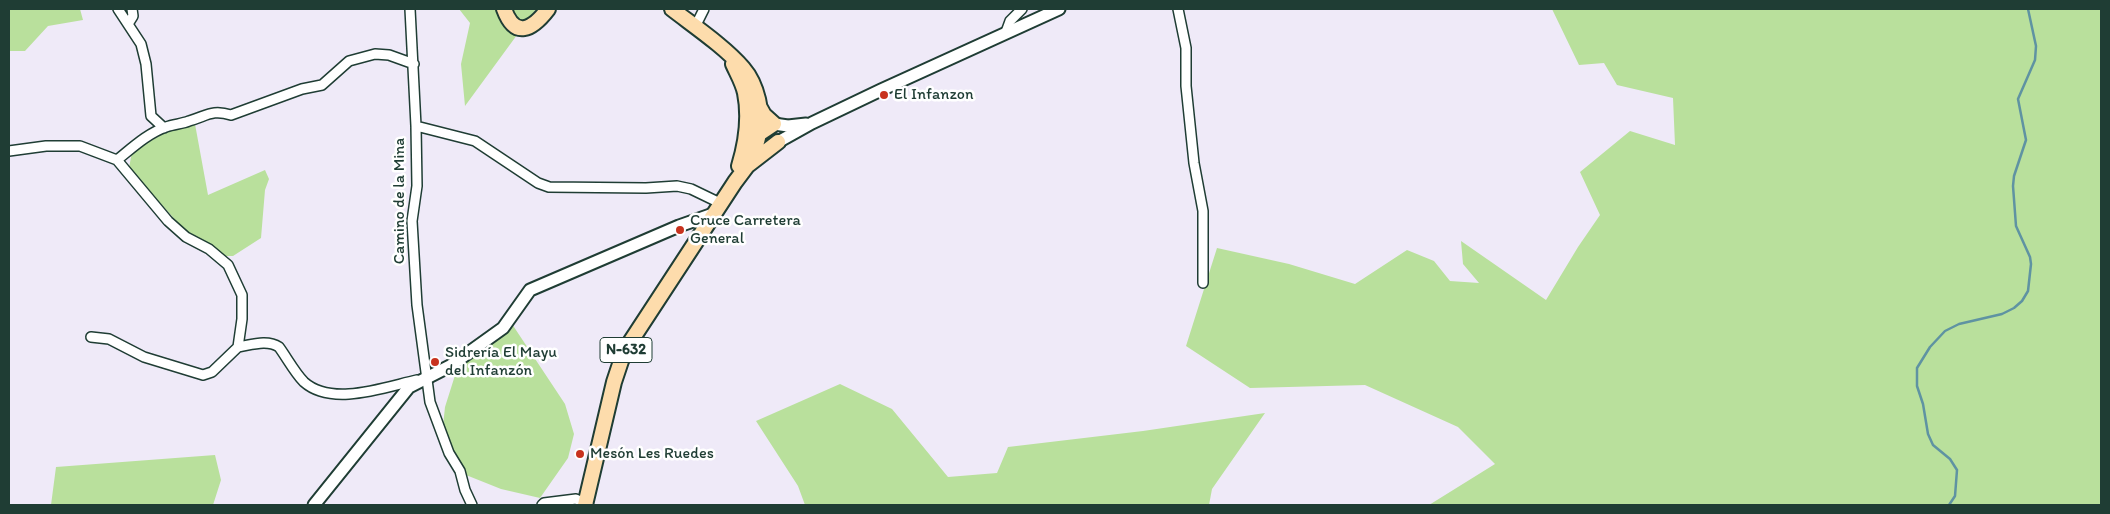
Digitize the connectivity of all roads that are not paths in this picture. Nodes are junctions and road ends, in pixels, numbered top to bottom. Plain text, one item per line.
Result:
1 (118, 9) edge
2 (132, 9) edge
3 (404, 9) edge
4 (410, 9) edge
5 (504, 9) edge
6 (548, 9) edge
7 (672, 9) edge
8 (704, 9) edge
9 (1022, 9) edge
10 (1060, 9) edge
11 (1178, 9) edge
12 (128, 24) junction
13 (410, 24) junction
14 (695, 27) junction
15 (1006, 32) junction
16 (731, 57) junction
17 (414, 64) junction
18 (744, 92) junction
19 (759, 106) junction
20 (812, 123) junction
21 (774, 124) junction
22 (416, 126) junction
23 (164, 128) junction
24 (760, 132) junction
25 (778, 142) junction
26 (745, 147) junction
27 (9, 151) edge
28 (117, 160) junction
29 (748, 166) junction
30 (735, 182) junction
31 (717, 209) junction
32 (1203, 283) dead end
33 (91, 337) dead end
34 (238, 347) junction
35 (427, 378) junction
36 (586, 504) edge
37 (314, 505) edge
38 (472, 505) edge
39 (542, 505) edge

1 - 12 street
2 - 12 street
3 - 13 street
4 - 13 street
5 - 6 highway
7 - 14 highway, N-632
8 - 14 street
9 - 15 street
10 - 15 street
11 - 32 street
12 - 23 street
13 - 17 street, Camino de la Mina
14 - 16 highway, N-632
15 - 20 street
16 - 18 highway, N-632
16 - 19 highway, N-632
17 - 22 street, Camino de la Mina
17 - 23 street
18 - 24 highway
18 - 26 highway, N-632
19 - 21 highway
19 - 24 highway, N-632
20 - 21 street
20 - 25 street
21 - 24 highway
22 - 31 street
22 - 35 street, Camino de la Mina
23 - 28 street
24 - 25 highway
24 - 26 highway
24 - 29 highway, N-632
25 - 29 highway
26 - 30 highway, N-632
27 - 28 street
28 - 34 street
29 - 30 highway, N-632
30 - 31 highway, N-632
31 - 35 street
31 - 36 highway, N-632
33 - 34 street
34 - 35 street
35 - 37 street
35 - 38 street, Camino de la Mina
36 - 39 street

